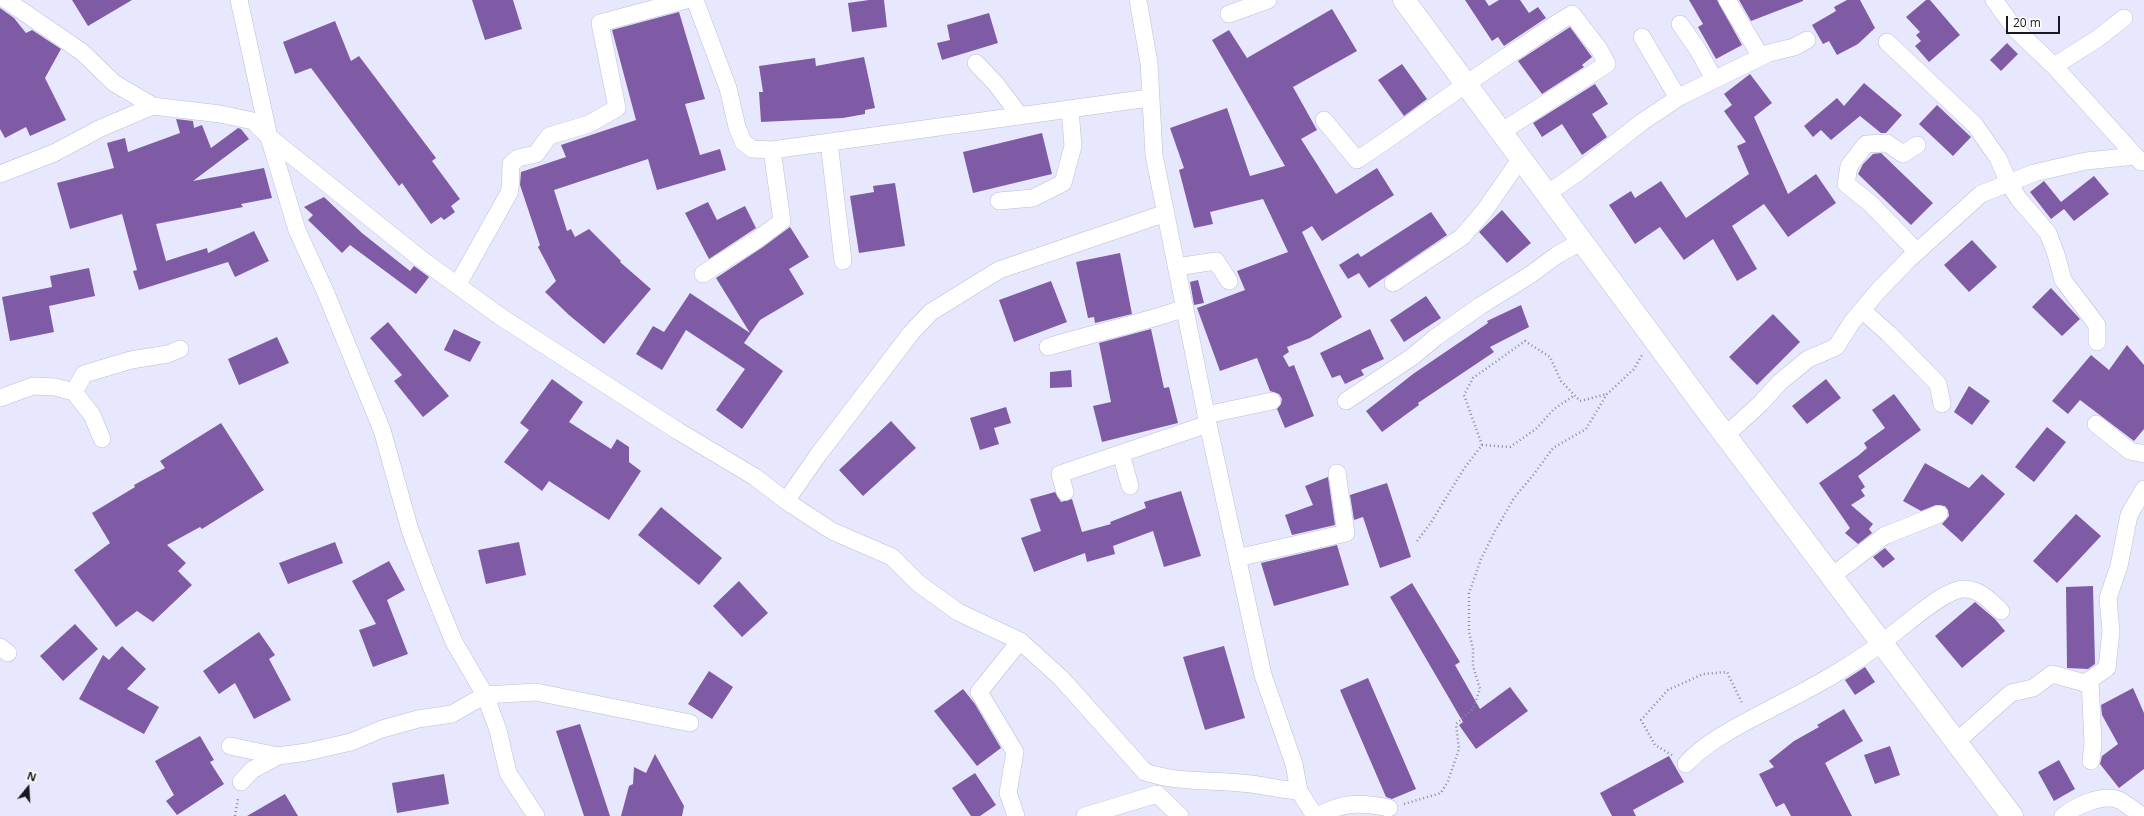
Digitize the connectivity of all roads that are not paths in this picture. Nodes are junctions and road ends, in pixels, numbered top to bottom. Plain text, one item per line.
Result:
1 (6, 0) edge
2 (239, 0) edge
3 (686, 0) edge
4 (695, 0) edge
5 (1138, 0) edge
6 (1268, 0) edge
7 (1404, 0) edge
8 (1728, 0) edge
9 (1994, 0) edge
10 (1228, 14) dead end
11 (2124, 18) dead end
12 (1680, 24) dead end
13 (1642, 37) dead end
14 (1807, 40) dead end
15 (1887, 42) dead end
16 (1761, 57) junction
17 (976, 63) dead end
18 (2054, 66) junction
19 (1714, 79) junction
20 (1466, 84) junction
21 (1149, 98) junction
22 (1678, 98) junction
23 (153, 106) junction
24 (1070, 109) junction
25 (1020, 116) junction
26 (1324, 120) dead end
27 (1501, 132) junction
28 (269, 137) junction
29 (829, 142) junction
30 (1917, 145) dead end
31 (772, 150) junction
32 (1521, 158) junction
33 (2140, 161) edge
34 (0, 174) edge
35 (2009, 183) junction
36 (1547, 194) junction
37 (999, 201) dead end
38 (1166, 213) junction
39 (1582, 241) junction
40 (1917, 252) junction
41 (843, 261) dead end
42 (1176, 267) junction
43 (703, 274) dead end
44 (1229, 281) dead end
45 (1393, 283) dead end
46 (458, 284) junction
47 (1184, 308) junction
48 (1862, 310) junction
49 (2097, 342) dead end
50 (1048, 347) dead end
51 (180, 349) dead end
52 (74, 392) junction
53 (0, 398) edge
54 (1272, 401) dead end
55 (1346, 401) dead end
56 (1942, 404) dead end
57 (1207, 420) junction
58 (2096, 424) dead end
59 (1726, 435) junction
60 (102, 439) dead end
61 (1121, 454) junction
62 (2144, 454) edge
63 (1337, 473) dead end
64 (1130, 486) dead end
65 (2144, 489) edge
66 (1065, 492) dead end
67 (786, 501) junction
68 (1939, 514) dead end
69 (1237, 558) junction
70 (1832, 576) junction
71 (2001, 611) dead end
72 (1020, 641) junction
73 (1882, 643) junction
74 (2090, 680) junction
75 (485, 695) junction
76 (690, 723) dead end
77 (1956, 742) junction
78 (230, 746) dead end
79 (278, 756) junction
80 (2091, 761) dead end
81 (1686, 764) road end
82 (241, 782) dead end
83 (1299, 791) junction
84 (1390, 808) road end
85 (536, 816) edge
86 (1016, 816) edge
87 (1085, 816) edge
88 (1180, 816) edge
89 (1316, 816) edge
90 (2012, 816) edge
91 (2063, 816) edge
92 (2142, 816) edge

1 - 23 street
2 - 28 street
3 - 46 street
4 - 31 street
5 - 21 street
6 - 10 street
7 - 20 main road
8 - 16 street
9 - 18 street
11 - 18 street
12 - 19 street
13 - 22 street
14 - 16 street
15 - 35 street
16 - 19 street
17 - 25 street
18 - 33 street
19 - 22 street
20 - 26 street
20 - 27 main road
20 - 27 street
21 - 24 street
21 - 38 street
22 - 36 street
23 - 28 street
23 - 34 street
24 - 25 street
24 - 37 street
25 - 29 street
27 - 32 main road
28 - 46 street
28 - 75 street
29 - 31 street
29 - 41 street
30 - 40 street
31 - 43 street
32 - 36 main road
32 - 45 street
33 - 35 street
35 - 40 street
35 - 49 street
36 - 39 main road
38 - 42 street
38 - 67 street
39 - 55 street
39 - 59 main road
40 - 48 street
42 - 44 street
42 - 47 street
46 - 67 street
47 - 50 street
47 - 57 street
48 - 56 street
48 - 59 street
51 - 52 street
52 - 53 street
52 - 60 street
54 - 57 street
57 - 61 street
57 - 69 street
58 - 62 street
59 - 70 main road
61 - 64 street
61 - 66 street
63 - 69 street
65 - 74 street
67 - 72 street
68 - 70 street
69 - 83 street
70 - 73 main road
71 - 73 street
72 - 83 street
72 - 86 street
73 - 77 main road
73 - 81 street
74 - 77 street
74 - 80 street
75 - 76 street
75 - 79 street
75 - 85 street
77 - 90 main road
78 - 79 street
79 - 82 street
83 - 89 street
84 - 89 street
87 - 88 street
91 - 92 street

